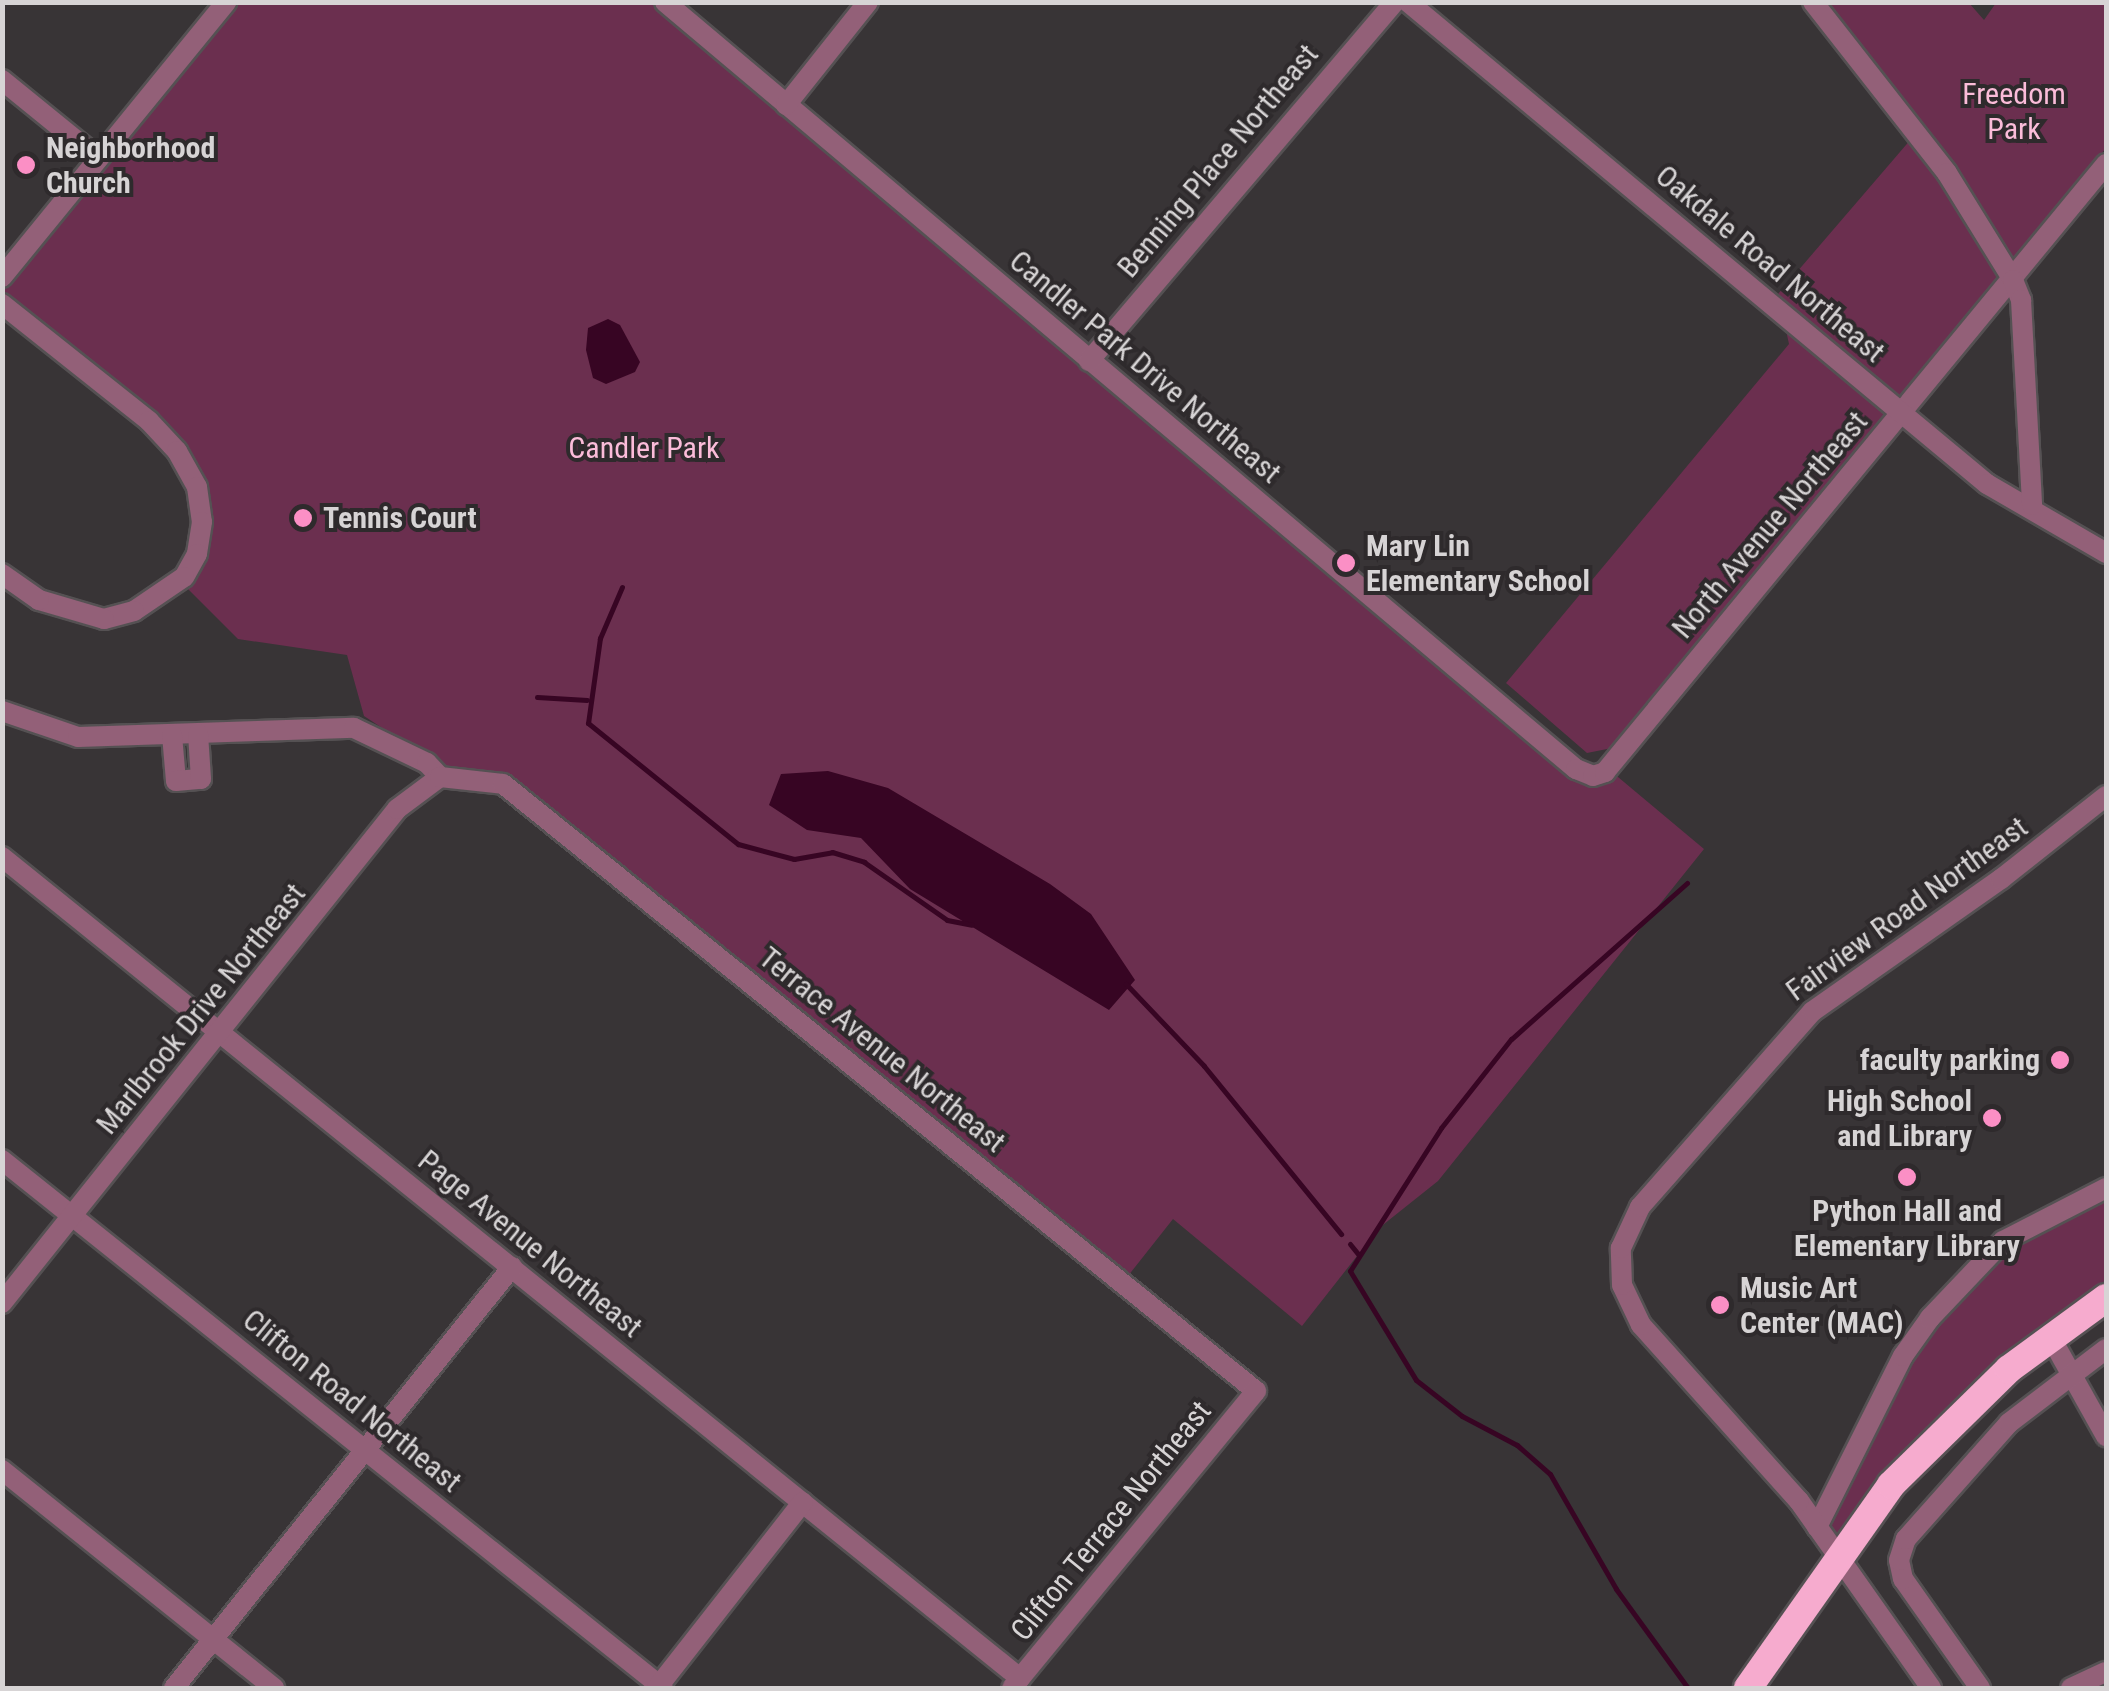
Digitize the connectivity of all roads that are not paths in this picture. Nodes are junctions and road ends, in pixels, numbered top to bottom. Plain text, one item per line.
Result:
1 (226, 2) edge
2 (665, 2) edge
3 (868, 2) edge
4 (1396, 2) edge
5 (1408, 2) edge
6 (1814, 2) edge
7 (2, 80) edge
8 (786, 105) junction
9 (98, 158) junction
10 (2106, 164) edge
11 (2, 277) edge
12 (2013, 280) junction
13 (2, 304) edge
14 (1088, 361) junction
15 (1902, 412) junction
16 (2032, 506) junction
17 (2106, 553) edge
18 (2, 574) edge
19 (2, 711) edge
20 (198, 734) junction
21 (172, 735) junction
22 (1588, 775) joint
23 (451, 776) junction
24 (2106, 796) edge
25 (2, 857) edge
26 (217, 1033) junction
27 (2, 1160) edge
28 (2106, 1188) edge
29 (74, 1217) junction
30 (512, 1266) junction
31 (2106, 1298) edge
32 (2, 1304) edge
33 (2050, 1336) junction
34 (2106, 1348) edge
35 (2072, 1370) junction
36 (1256, 1391) joint
37 (2106, 1436) edge
38 (369, 1453) junction
39 (2, 1470) edge
40 (803, 1502) junction
41 (1817, 1526) junction
42 (1837, 1554) junction
43 (214, 1640) junction
44 (2106, 1672) edge
45 (1016, 1683) edge
46 (1751, 1685) edge
47 (660, 1687) edge
48 (174, 1688) edge
49 (274, 1688) edge
50 (1931, 1688) edge
51 (1980, 1688) edge
52 (2071, 1688) edge

1 - 9 street
2 - 8 street, Candler Park Drive Northeast
3 - 8 street
4 - 14 street, Benning Place Northeast
5 - 15 street, Oakdale Road Northeast
6 - 12 street
7 - 9 street
8 - 14 street, Candler Park Drive Northeast
9 - 11 street
10 - 12 street, North Avenue Northeast
12 - 15 street, North Avenue Northeast
12 - 16 street
13 - 18 street
14 - 22 street, Candler Park Drive Northeast
15 - 16 street, Oakdale Road Northeast
15 - 22 street, North Avenue Northeast
16 - 17 street, Oakdale Road Northeast
19 - 21 street
20 - 21 street
20 - 21 street
20 - 23 street
23 - 26 street, Marlbrook Drive Northeast
23 - 36 street, Terrace Avenue Northeast
24 - 41 street, Fairview Road Northeast
25 - 26 street, Page Avenue Northeast
26 - 29 street, Marlbrook Drive Northeast
26 - 30 street, Page Avenue Northeast
27 - 29 street, Clifton Road Northeast
28 - 41 street
29 - 32 street, Marlbrook Drive Northeast
29 - 38 street, Clifton Road Northeast
30 - 38 street
30 - 40 street, Page Avenue Northeast
31 - 33 highway
33 - 35 street
33 - 42 highway
34 - 35 street
35 - 37 street
35 - 51 street
36 - 45 street, Clifton Terrace Northeast
38 - 43 street
38 - 47 street, Clifton Road Northeast
39 - 43 street
40 - 45 street, Page Avenue Northeast
40 - 47 street
41 - 42 street, Fairview Road Northeast
42 - 46 highway
42 - 50 street, Fairview Road Northeast
43 - 48 street
43 - 49 street
44 - 52 street

